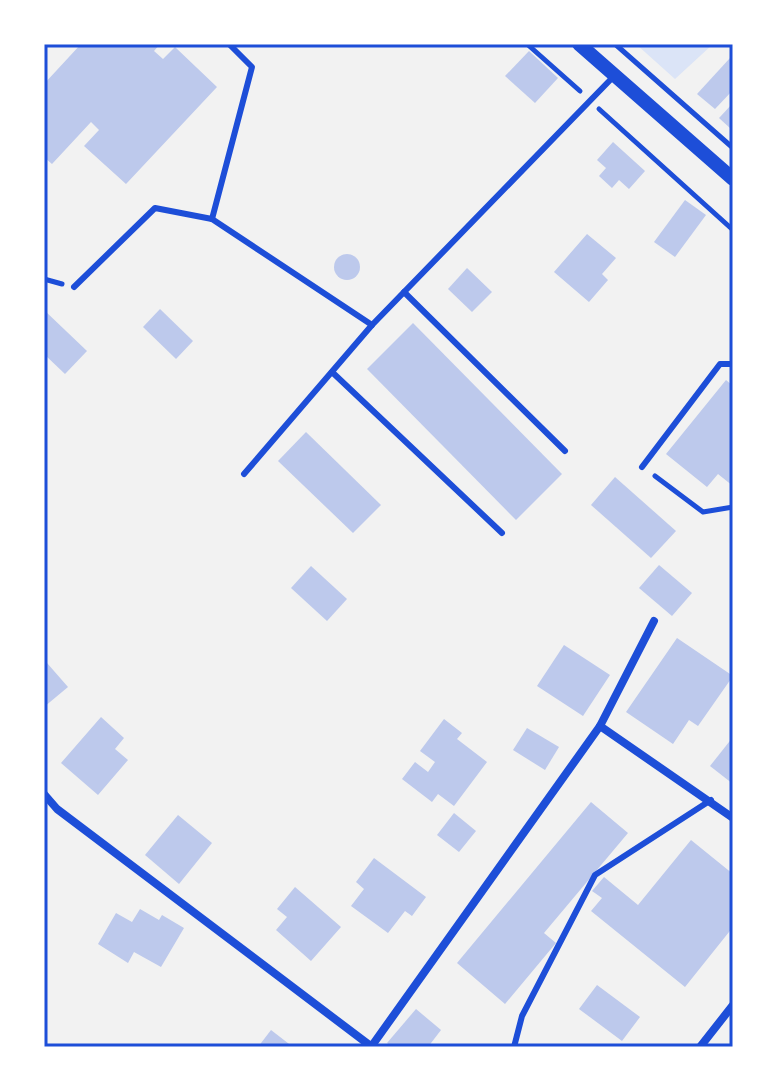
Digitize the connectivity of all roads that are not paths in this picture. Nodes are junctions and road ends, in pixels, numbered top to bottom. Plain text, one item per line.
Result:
1 (229, 44) edge
2 (583, 45) edge
3 (615, 75) junction
4 (733, 179) edge
5 (212, 219) junction
6 (74, 287) dead end
7 (404, 292) junction
8 (372, 325) junction
9 (733, 364) edge
10 (332, 372) junction
11 (565, 451) dead end
12 (642, 467) road end
13 (244, 474) dead end
14 (502, 533) dead end
15 (654, 621) dead end
16 (600, 726) junction
17 (44, 794) edge
18 (711, 800) junction
19 (733, 818) edge
20 (733, 1005) edge
21 (371, 1047) edge
22 (514, 1047) edge
23 (700, 1047) edge

1 - 5 lane
2 - 3 street
3 - 4 street
3 - 7 lane
5 - 6 lane
5 - 8 lane
7 - 8 lane
7 - 11 lane
8 - 10 lane
9 - 12 lane
10 - 13 lane
10 - 14 lane
15 - 16 street
16 - 18 street
16 - 21 street
17 - 21 street
18 - 19 street
18 - 22 lane
20 - 23 street

